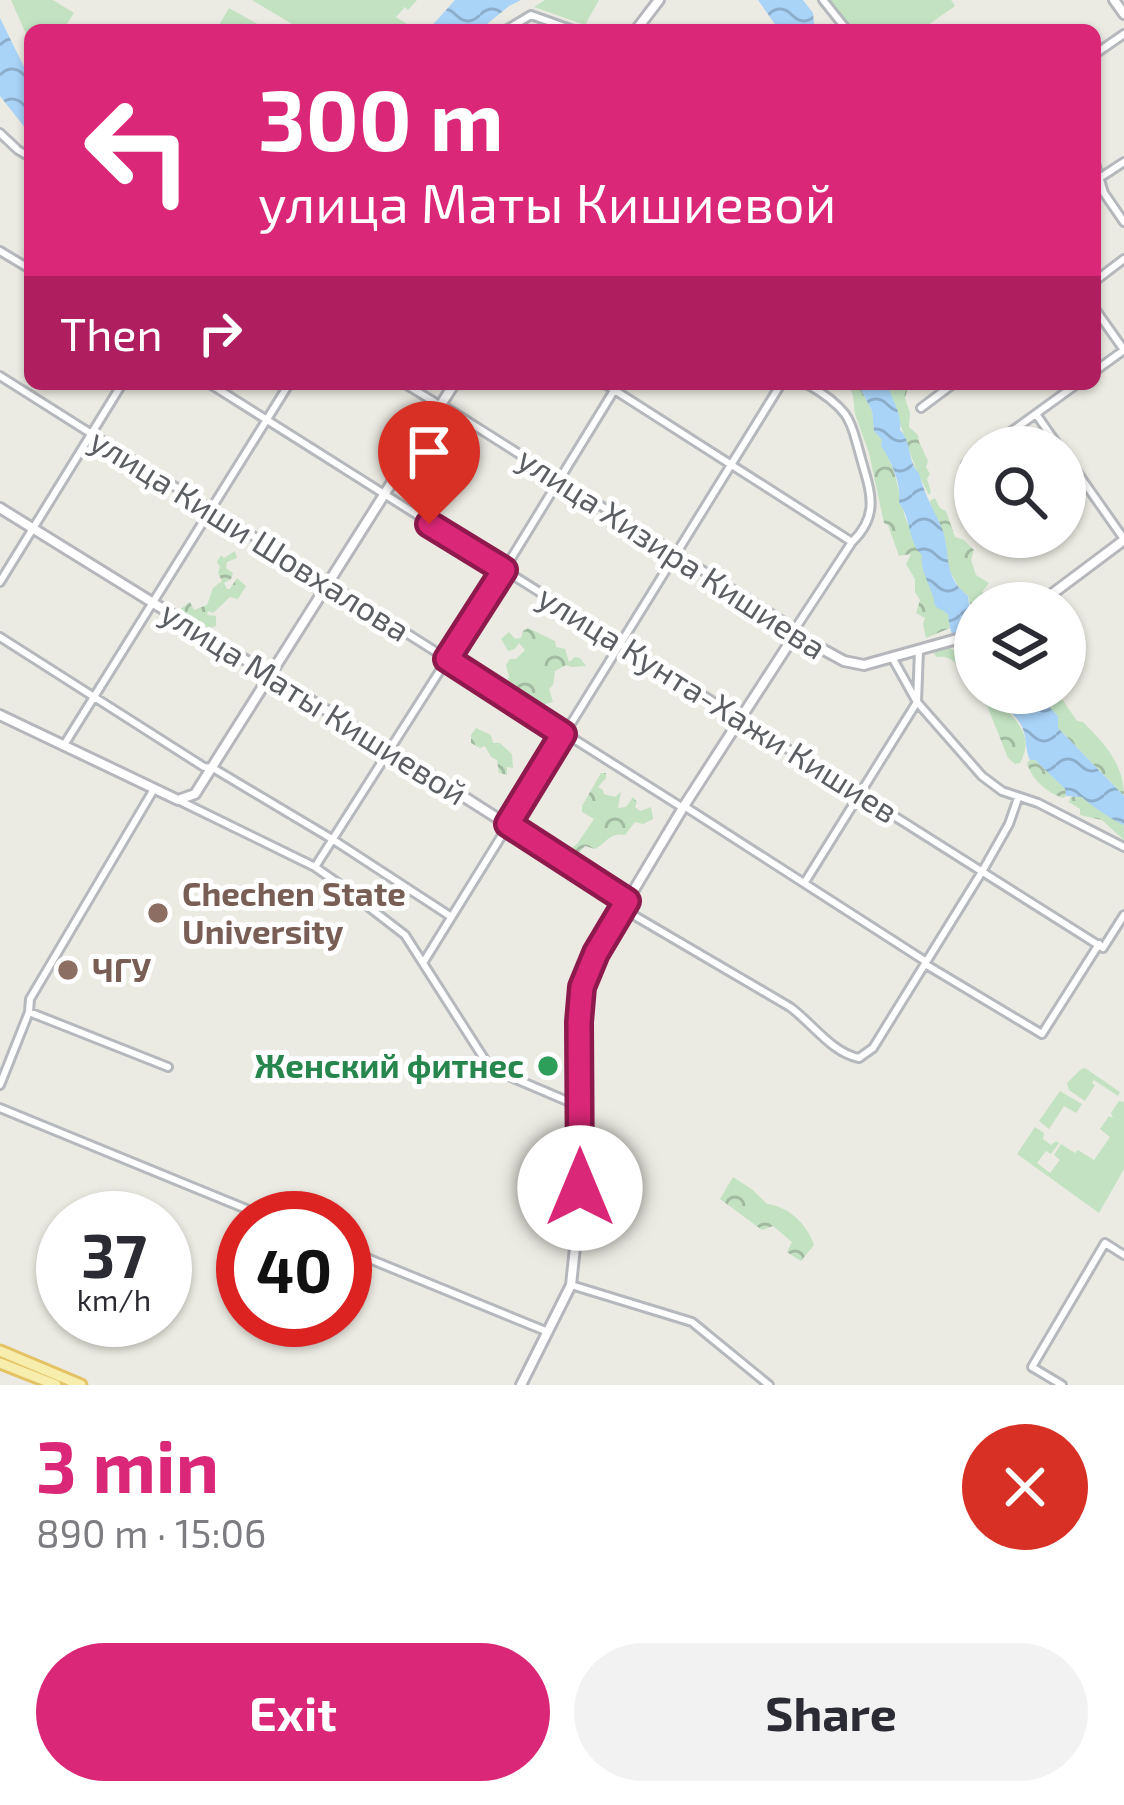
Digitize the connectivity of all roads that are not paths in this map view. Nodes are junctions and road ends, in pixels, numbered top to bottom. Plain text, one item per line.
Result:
1 (823, 0) edge
2 (1114, 0) edge
3 (1124, 14) edge
4 (516, 24) edge
5 (556, 24) edge
6 (842, 24) edge
7 (0, 133) edge
8 (24, 154) edge
9 (1101, 187) edge
10 (1124, 221) edge
11 (1101, 317) edge
12 (1124, 350) edge
13 (0, 376) edge
14 (118, 390) edge
15 (219, 390) edge
16 (285, 390) edge
17 (415, 390) edge
18 (450, 390) edge
19 (615, 390) edge
20 (621, 390) edge
21 (778, 390) edge
22 (816, 390) edge
23 (945, 390) edge
24 (1069, 390) edge
25 (441, 406) junction
26 (921, 408) dead end
27 (1036, 414) junction
28 (266, 420) junction
29 (1019, 426) edge
30 (1044, 426) edge
31 (90, 434) junction
32 (731, 464) junction
33 (559, 481) junction
34 (1086, 485) edge
35 (384, 496) junction
36 (0, 508) edge
37 (209, 509) junction
38 (32, 528) junction
39 (1124, 540) edge
40 (852, 542) junction
41 (676, 555) junction
42 (504, 570) junction
43 (0, 582) edge
44 (1068, 582) edge
45 (328, 586) junction
46 (152, 603) junction
47 (796, 634) junction
48 (0, 637) edge
49 (954, 640) edge
50 (620, 642) junction
51 (919, 650) junction
52 (893, 658) junction
53 (447, 659) junction
54 (271, 676) junction
55 (95, 697) junction
56 (917, 702) junction
57 (0, 715) edge
58 (740, 718) junction
59 (563, 734) junction
60 (64, 746) junction
61 (389, 748) junction
62 (213, 768) junction
63 (154, 788) junction
64 (861, 793) junction
65 (1018, 798) junction
66 (178, 800) junction
67 (683, 807) junction
68 (508, 824) junction
69 (332, 839) junction
70 (1124, 847) edge
71 (315, 867) junction
72 (983, 870) junction
73 (806, 882) junction
74 (625, 905) junction
75 (1124, 915) edge
76 (450, 916) junction
77 (1101, 946) junction
78 (925, 962) junction
79 (423, 963) junction
80 (29, 1012) junction
81 (168, 1067) dead end
82 (0, 1085) edge
83 (579, 1106) junction
84 (0, 1108) edge
85 (216, 1197) edge
86 (1124, 1255) edge
87 (372, 1260) edge
88 (571, 1286) junction
89 (548, 1332) junction
90 (0, 1351) edge
91 (0, 1363) edge
92 (56, 1385) edge
93 (81, 1385) edge
94 (521, 1385) edge
95 (769, 1385) edge
96 (1062, 1385) edge

1 - 6 street
2 - 3 street
4 - 5 street
7 - 8 street
9 - 10 street
11 - 12 street
13 - 31 street, улица Киши Шовхалова
14 - 31 street
15 - 28 street, улица Кунта-Хажи Кишиев
16 - 28 street
17 - 25 street, улица Хизира Кишиева
18 - 25 street
19 - 33 street
20 - 32 street
21 - 32 street
22 - 40 street
23 - 26 street
24 - 27 street
25 - 33 street, улица Хизира Кишиева
25 - 35 street
27 - 29 street
27 - 30 street
28 - 35 street, улица Кунта-Хажи Кишиев
28 - 37 street
31 - 37 street, улица Киши Шовхалова
31 - 38 street
32 - 40 street
32 - 41 street
33 - 41 street, улица Хизира Кишиева
33 - 42 street
34 - 39 street
35 - 42 street, улица Кунта-Хажи Кишиев
35 - 45 street
36 - 38 street, улица Маты Кишиевой
37 - 45 street, улица Киши Шовхалова
37 - 46 street
38 - 43 street
38 - 46 street, улица Маты Кишиевой
39 - 44 street
40 - 47 street
41 - 47 street, улица Хизира Кишиева
41 - 50 street
42 - 50 street, улица Кунта-Хажи Кишиев
42 - 53 street
45 - 53 street, улица Киши Шовхалова
45 - 54 street
46 - 54 street, улица Маты Кишиевой
46 - 55 street
47 - 52 street, улица Хизира Кишиева
47 - 58 street
48 - 55 street
49 - 51 street, улица Хизира Кишиева
50 - 58 street, улица Кунта-Хажи Кишиев
50 - 59 street
51 - 52 street, улица Хизира Кишиева
51 - 56 street
52 - 56 street
53 - 59 street, улица Киши Шовхалова
53 - 61 street
54 - 61 street, улица Маты Кишиевой
54 - 62 street
55 - 60 street
55 - 62 street
56 - 64 street
56 - 65 street
57 - 60 street
58 - 64 street, улица Кунта-Хажи Кишиев
58 - 67 street
59 - 67 street, улица Киши Шовхалова
59 - 68 street
60 - 63 street
61 - 68 street, улица Маты Кишиевой
61 - 69 street
62 - 66 street
62 - 69 street
63 - 66 street
63 - 80 street
64 - 72 street, улица Кунта-Хажи Кишиев
64 - 73 street
65 - 70 street
65 - 72 street
66 - 71 street
67 - 73 street, улица Киши Шовхалова
67 - 74 street
68 - 74 street, улица Маты Кишиевой
68 - 76 street
69 - 71 street
69 - 76 street
71 - 79 street
72 - 77 street, улица Кунта-Хажи Кишиев
72 - 78 street
73 - 78 street, улица Киши Шовхалова
74 - 78 street, улица Маты Кишиевой
74 - 83 street
75 - 77 street
76 - 79 street
77 - 78 street, улица Киши Шовхалова
79 - 83 street
80 - 81 street
80 - 82 street
83 - 88 street
84 - 85 street
86 - 96 street
87 - 89 street
88 - 89 street
88 - 95 street
89 - 94 street
90 - 93 main road
91 - 92 main road

